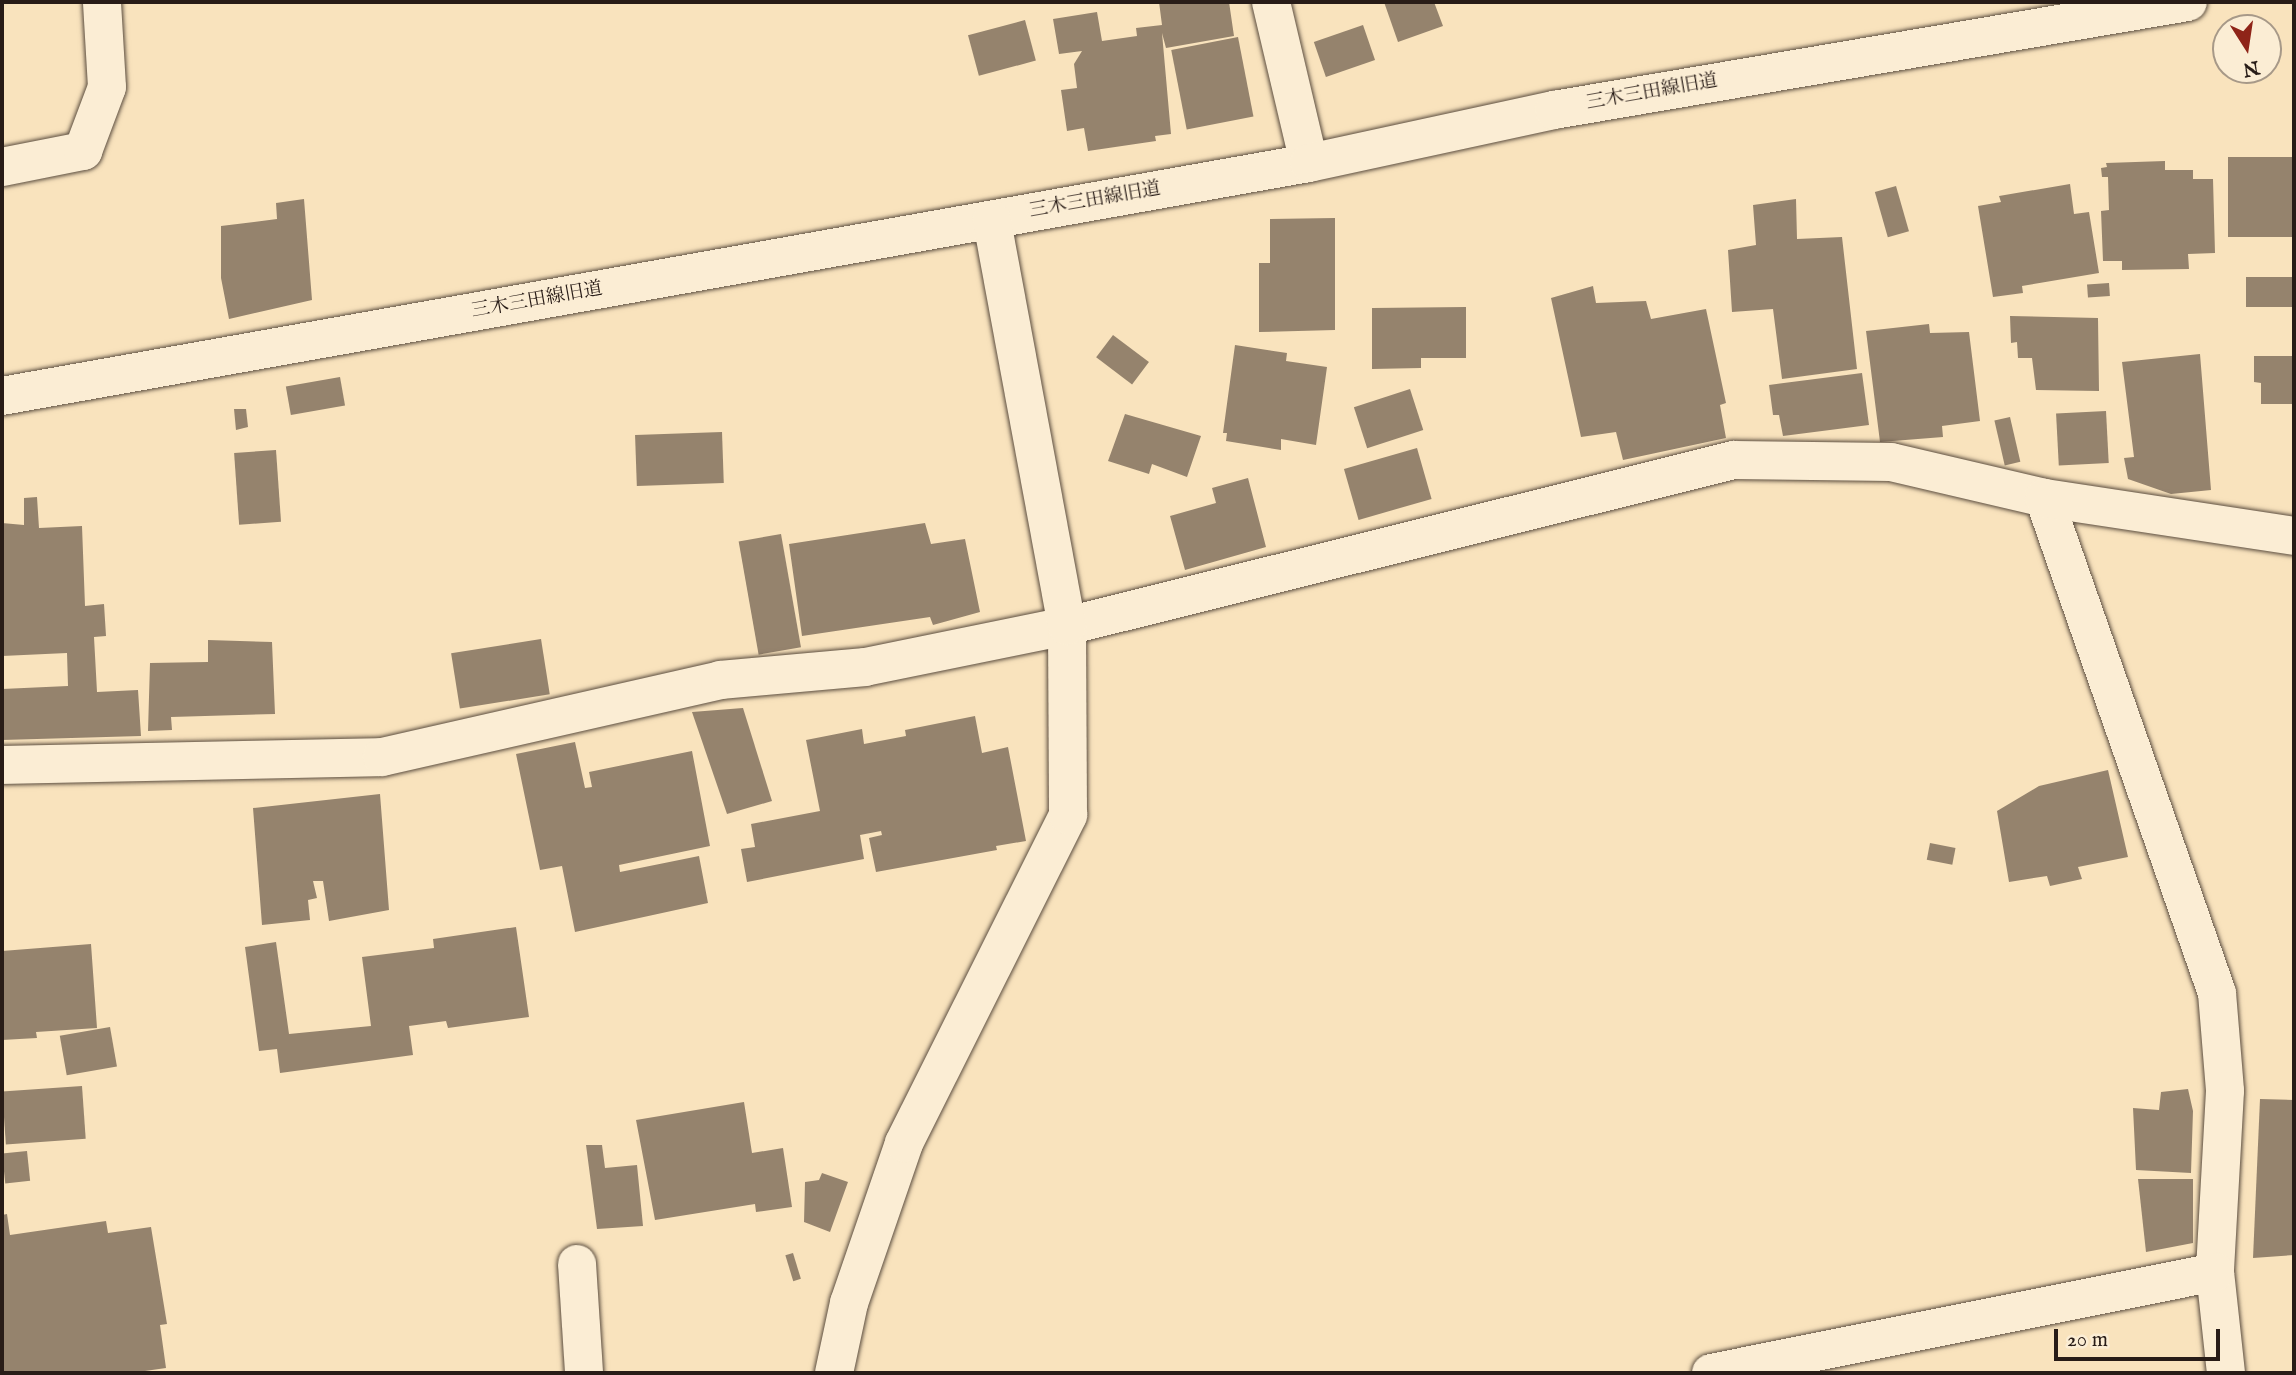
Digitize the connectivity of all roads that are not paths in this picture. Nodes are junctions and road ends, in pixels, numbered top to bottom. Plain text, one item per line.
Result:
1 (102, 2) edge
2 (1271, 2) edge
3 (2166, 3) edge
4 (1309, 163) junction
5 (2, 167) edge
6 (992, 220) junction
7 (2, 397) edge
8 (2044, 498) junction
9 (2294, 536) edge
10 (1067, 626) junction
11 (2, 765) edge
12 (577, 1264) dead end
13 (2215, 1272) junction
14 (584, 1373) edge
15 (834, 1373) edge
16 (1711, 1373) edge
17 (2226, 1373) edge

1 - 5 street
2 - 4 street
3 - 4 street, 三木三田線旧道
4 - 6 street, 三木三田線旧道
6 - 7 street, 三木三田線旧道
6 - 10 street
8 - 9 street
8 - 10 street
8 - 13 street
10 - 11 street
10 - 15 street
12 - 14 street
13 - 16 street
13 - 17 street

